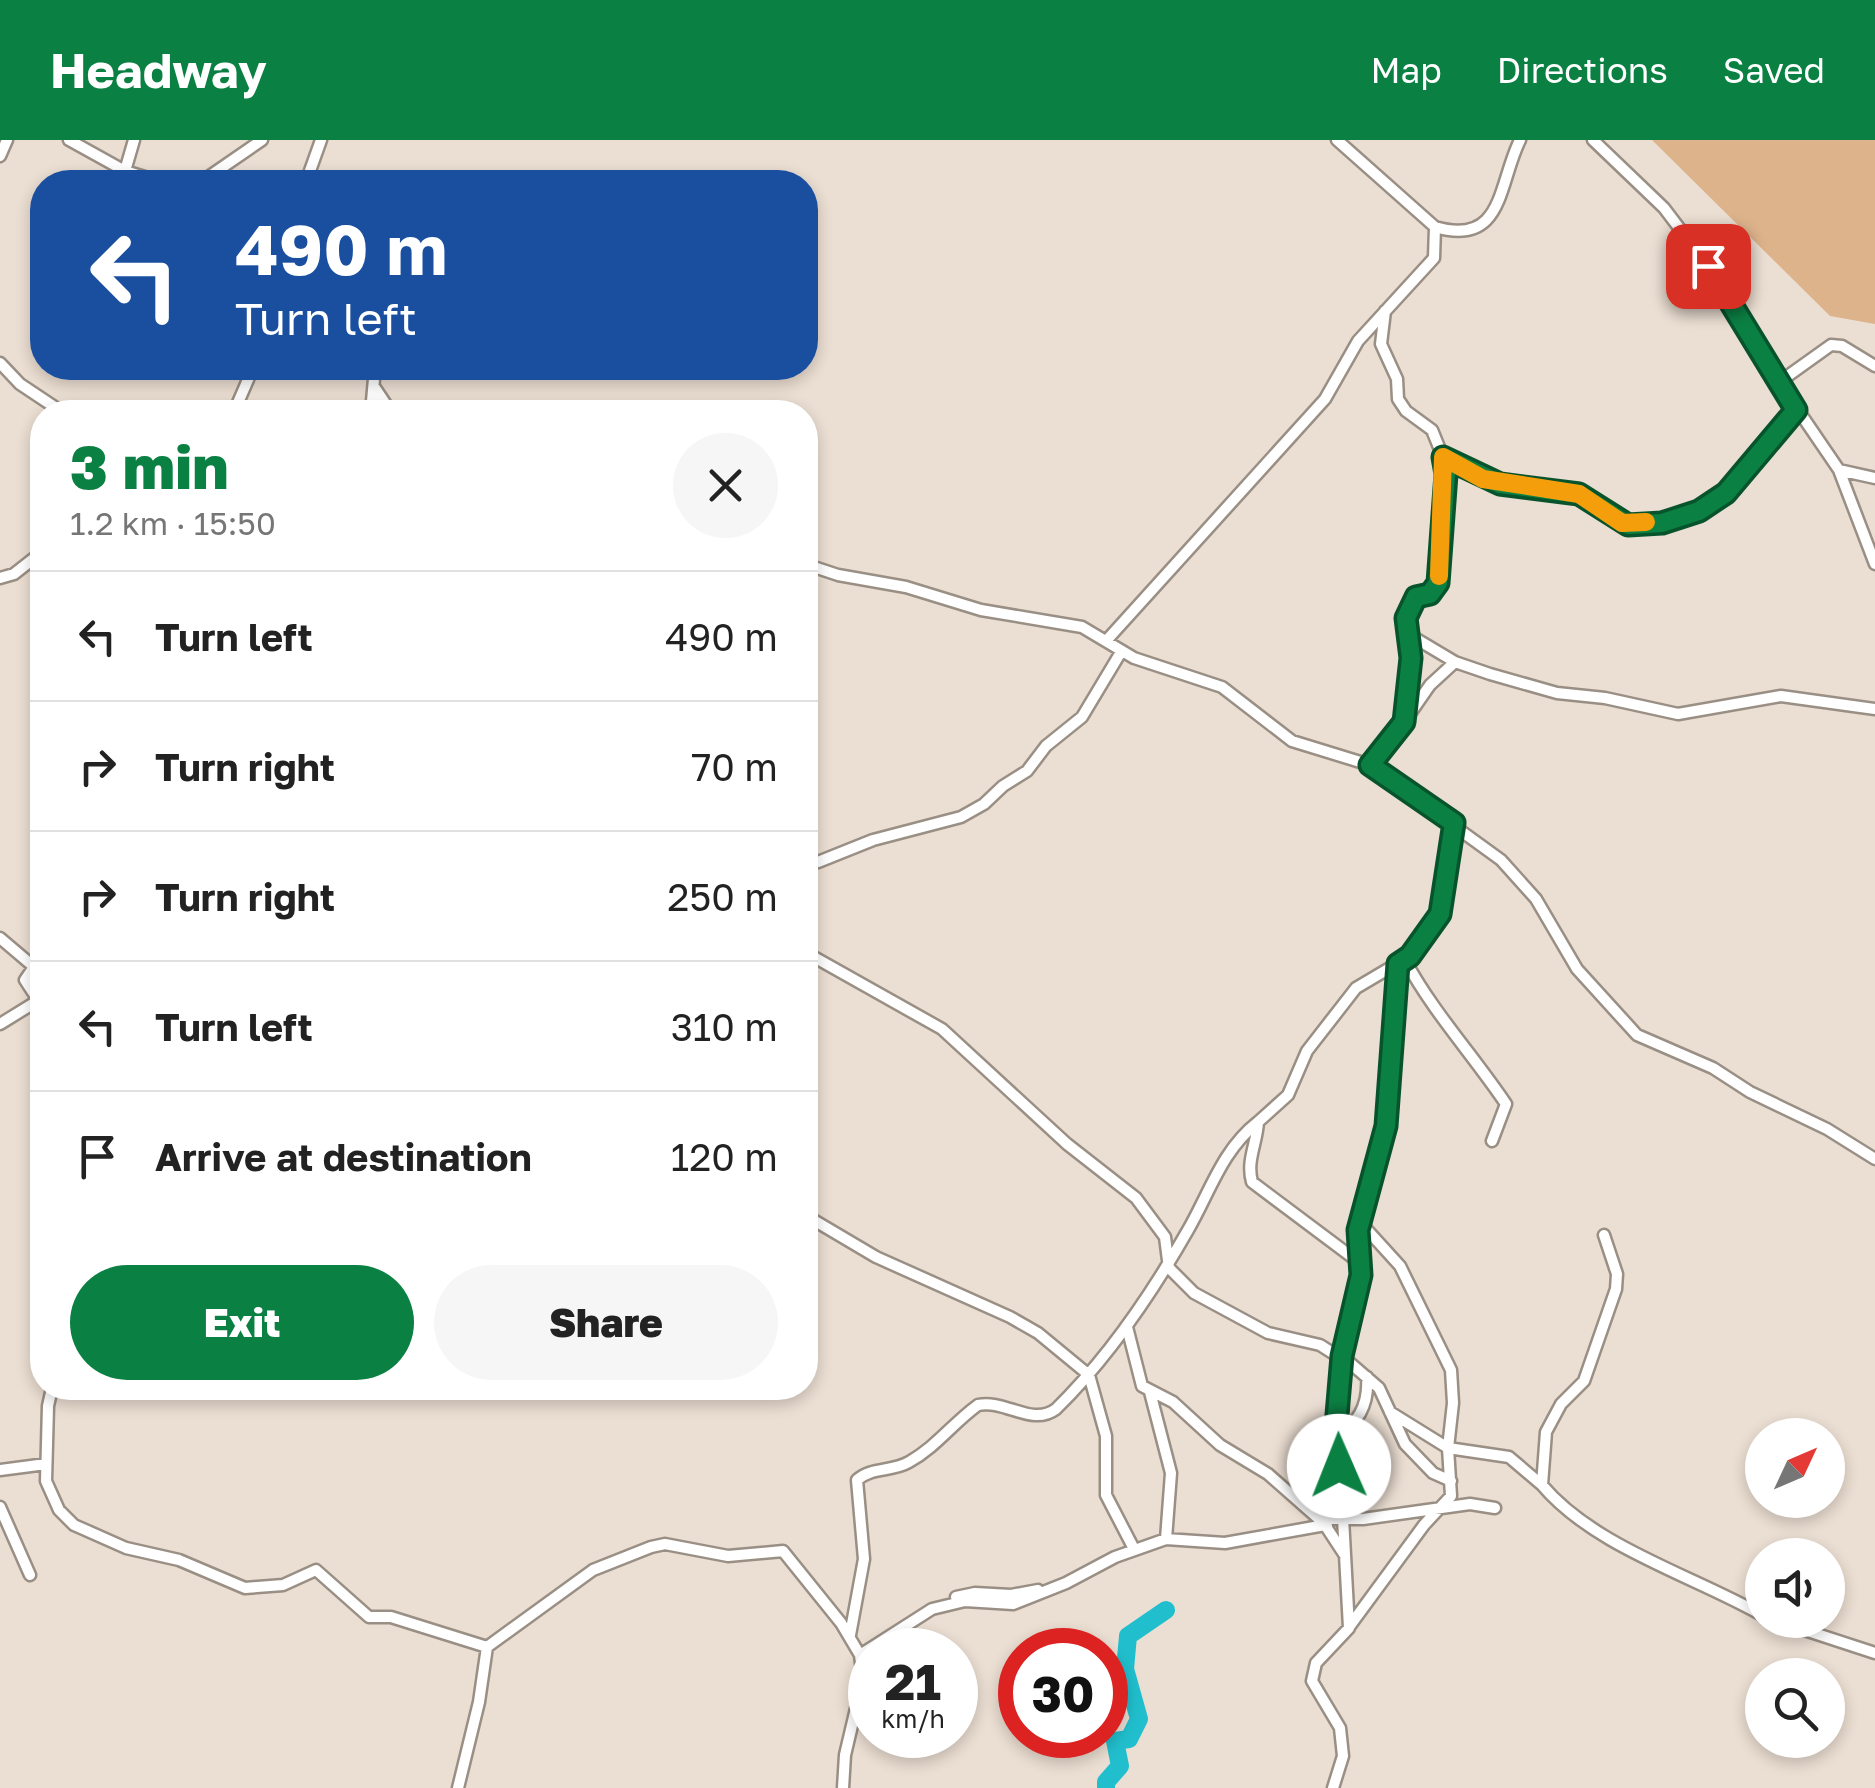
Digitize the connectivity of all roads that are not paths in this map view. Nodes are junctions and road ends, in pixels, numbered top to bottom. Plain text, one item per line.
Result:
1 (8, 140) edge
2 (69, 140) edge
3 (134, 140) edge
4 (262, 140) edge
5 (322, 140) edge
6 (1337, 140) edge
7 (1520, 140) edge
8 (1593, 140) edge
9 (0, 156) edge
10 (126, 170) joint
11 (218, 170) edge
12 (311, 170) edge
13 (1436, 226) junction
14 (1385, 311) junction
15 (0, 363) edge
16 (1875, 366) edge
17 (375, 380) edge
18 (1778, 383) junction
19 (375, 387) junction
20 (44, 400) edge
21 (373, 400) edge
22 (383, 400) edge
23 (1796, 410) junction
24 (1443, 457) junction
25 (1839, 470) junction
26 (1875, 478) edge
27 (30, 561) edge
28 (1875, 564) edge
29 (818, 568) edge
30 (0, 578) edge
31 (1408, 634) junction
32 (1106, 641) junction
33 (1121, 652) junction
34 (1455, 662) junction
35 (1875, 709) edge
36 (1404, 722) junction
37 (1370, 765) junction
38 (1454, 823) junction
39 (818, 862) edge
40 (0, 938) edge
41 (818, 959) edge
42 (1402, 962) junction
43 (30, 963) edge
44 (30, 1009) edge
45 (0, 1024) edge
46 (1258, 1122) junction
47 (1492, 1141) dead end
48 (1875, 1159) edge
49 (1360, 1222) junction
50 (818, 1223) edge
51 (1604, 1235) dead end
52 (1167, 1262) junction
53 (1360, 1264) junction
54 (1127, 1326) junction
55 (1342, 1359) junction
56 (1089, 1376) junction
57 (1367, 1377) junction
58 (1150, 1392) junction
59 (49, 1400) edge
60 (1390, 1412) junction
61 (1334, 1438) junction
62 (1448, 1448) junction
63 (46, 1464) junction
64 (0, 1470) edge
65 (1451, 1481) junction
66 (1542, 1485) junction
67 (0, 1506) edge
68 (1495, 1508) dead end
69 (1441, 1509) junction
70 (1343, 1520) junction
71 (1325, 1523) junction
72 (1166, 1539) junction
73 (1134, 1549) junction
74 (1345, 1555) junction
75 (30, 1575) dead end
76 (1745, 1606) edge
77 (851, 1628) edge
78 (902, 1628) edge
79 (1348, 1628) junction
80 (848, 1632) edge
81 (1837, 1638) edge
82 (487, 1647) junction
83 (1875, 1653) edge
84 (848, 1746) edge
85 (458, 1788) edge
86 (842, 1788) edge
87 (1333, 1788) edge

1 - 9 street
2 - 10 street
3 - 10 street
4 - 11 street
5 - 12 street
6 - 13 street
7 - 13 street
8 - 18 street
13 - 14 street
14 - 24 street
14 - 32 street
15 - 20 street
16 - 18 street
17 - 19 street
18 - 23 street
19 - 21 street
19 - 22 street
23 - 24 street
23 - 25 street
24 - 31 street
25 - 26 street
25 - 28 street
27 - 30 street
29 - 32 street
31 - 34 street
31 - 36 street
32 - 33 street
33 - 37 street
33 - 39 street
34 - 35 street
34 - 36 street
36 - 37 street
37 - 38 street
38 - 42 street
38 - 48 street
40 - 43 street
41 - 52 street
42 - 46 street
42 - 47 street
42 - 49 street
44 - 45 street
46 - 52 street
46 - 53 street
49 - 53 street
49 - 62 street
50 - 56 street
51 - 66 street
52 - 54 street
52 - 55 street
53 - 55 street
54 - 56 street
54 - 58 street
55 - 57 street
55 - 61 street
56 - 73 street
56 - 77 street
57 - 60 street
57 - 61 street
58 - 71 street
58 - 72 street
59 - 63 street
60 - 62 street
60 - 65 street
61 - 70 street
62 - 65 street
62 - 66 street
63 - 64 street
63 - 82 street
65 - 69 street
66 - 76 street
67 - 75 street
68 - 69 street
69 - 70 street
69 - 79 street
70 - 71 street
70 - 74 street
71 - 72 street
71 - 74 street
72 - 73 street
73 - 78 street
74 - 79 street
79 - 87 street
80 - 82 street
81 - 83 street
82 - 85 street
84 - 86 street

